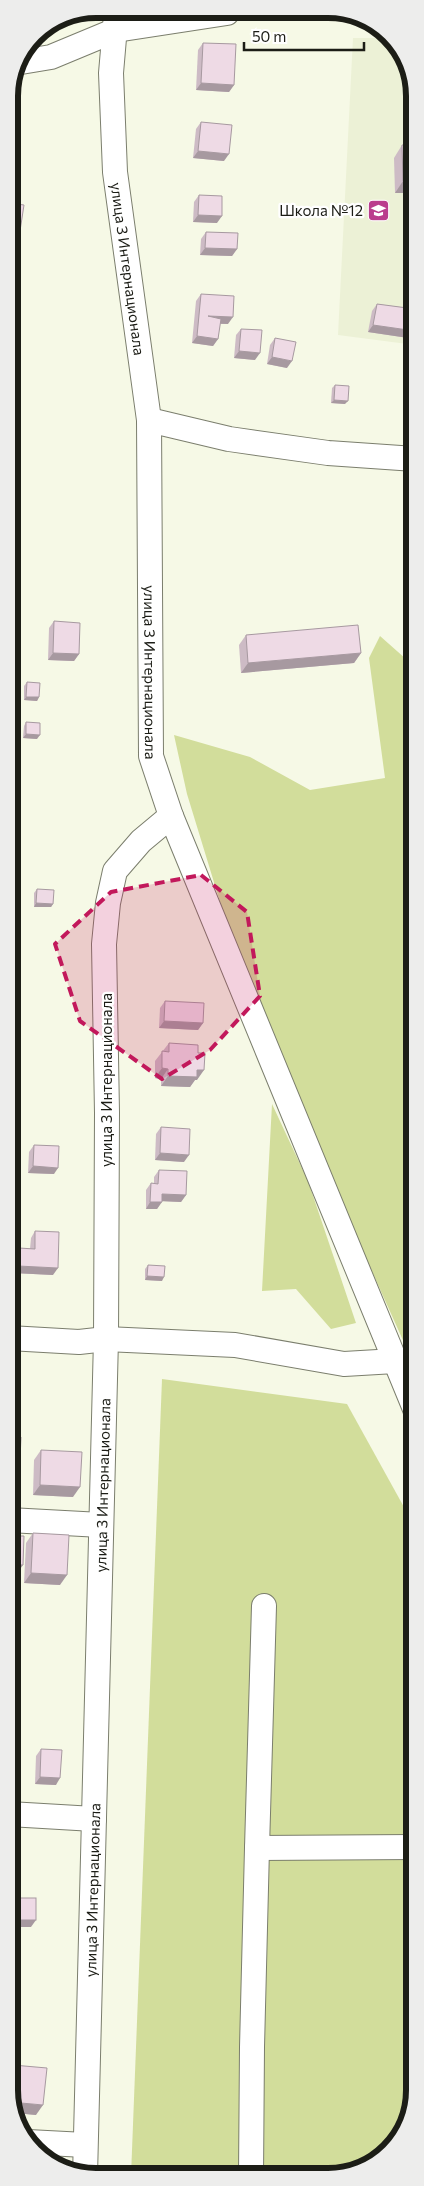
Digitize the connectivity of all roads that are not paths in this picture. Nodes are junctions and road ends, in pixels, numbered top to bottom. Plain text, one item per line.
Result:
1 (165, 18) edge
2 (116, 22) edge
3 (26, 61) edge
4 (149, 420) junction
5 (406, 458) edge
6 (171, 816) junction
7 (18, 1339) edge
8 (106, 1339) junction
9 (394, 1361) junction
10 (406, 1388) edge
11 (18, 1520) edge
12 (101, 1525) junction
13 (264, 1606) dead end
14 (18, 1815) edge
15 (94, 1819) junction
16 (406, 1847) edge
17 (257, 1848) junction
18 (38, 2143) edge
19 (85, 2145) junction
20 (85, 2167) edge
21 (251, 2168) edge

1 - 2 street
2 - 3 street
2 - 4 street, улица 3 Интернационала
4 - 5 street
4 - 6 street, улица 3 Интернационала
6 - 8 street, улица 3 Интернационала
6 - 9 street
7 - 8 street
8 - 9 street
8 - 12 street, улица 3 Интернационала
9 - 10 street
11 - 12 street
12 - 15 street, улица 3 Интернационала
13 - 17 street
14 - 15 street
15 - 19 street, улица 3 Интернационала
16 - 17 street
17 - 21 street
18 - 19 street
19 - 20 street, улица 3 Интернационала

